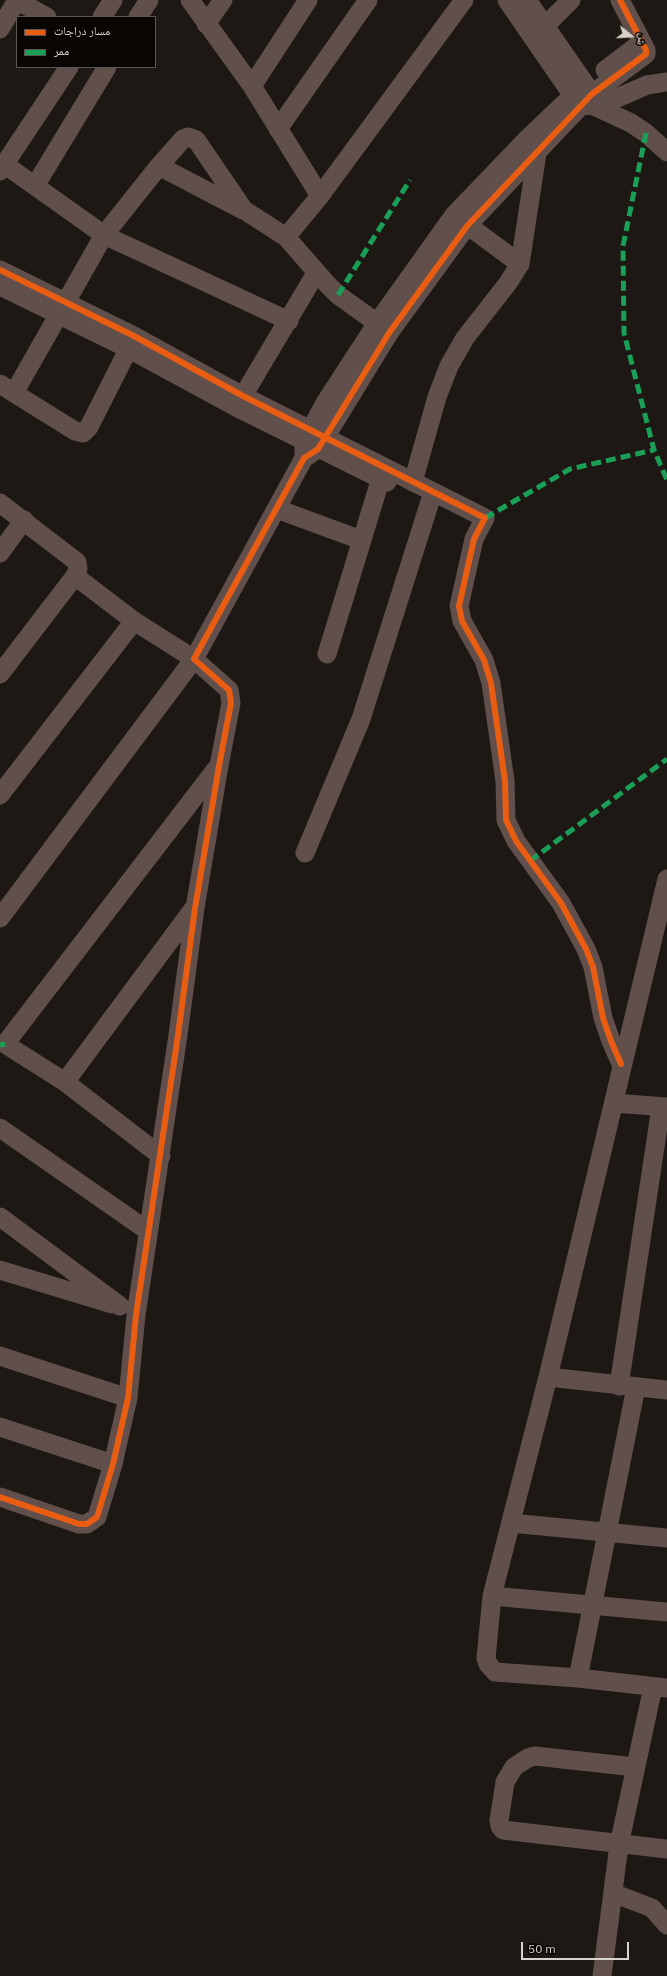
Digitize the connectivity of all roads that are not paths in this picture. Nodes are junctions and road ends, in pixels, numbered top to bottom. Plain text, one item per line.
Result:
1 (16, 0) edge
2 (113, 0) edge
3 (148, 0) edge
4 (190, 0) edge
5 (223, 0) edge
6 (308, 0) edge
7 (368, 0) edge
8 (464, 0) edge
9 (508, 0) edge
10 (527, 0) edge
11 (571, 0) edge
12 (620, 0) edge
13 (45, 16) edge
14 (103, 16) edge
15 (139, 16) edge
16 (206, 24) junction
17 (0, 29) edge
18 (540, 31) junction
19 (68, 68) edge
20 (107, 68) edge
21 (667, 82) edge
22 (252, 86) junction
23 (587, 99) junction
24 (278, 129) junction
25 (531, 146) junction
26 (667, 152) edge
27 (159, 166) junction
28 (2, 168) edge
29 (35, 186) junction
30 (320, 196) junction
31 (244, 210) junction
32 (460, 220) junction
33 (104, 235) junction
34 (286, 237) junction
35 (520, 264) junction
36 (0, 270) edge
37 (316, 273) junction
38 (0, 286) edge
39 (62, 308) junction
40 (289, 320) junction
41 (377, 323) junction
42 (131, 343) junction
43 (7, 389) edge
44 (239, 402) junction
45 (312, 443) junction
46 (382, 473) junction
47 (413, 482) junction
48 (431, 498) junction
49 (0, 503) edge
50 (277, 509) junction
51 (24, 520) junction
52 (361, 540) junction
53 (0, 553) edge
54 (75, 576) junction
55 (134, 621) junction
56 (327, 654) dead end
57 (194, 659) junction
58 (0, 674) edge
59 (218, 766) junction
60 (0, 796) edge
61 (305, 853) dead end
62 (667, 879) edge
63 (195, 908) junction
64 (0, 918) edge
65 (622, 1064) junction
66 (64, 1082) junction
67 (614, 1103) junction
68 (664, 1107) edge
69 (0, 1128) edge
70 (161, 1156) junction
71 (0, 1217) edge
72 (148, 1231) junction
73 (0, 1270) edge
74 (128, 1311) junction
75 (0, 1356) edge
76 (548, 1377) junction
77 (628, 1386) junction
78 (667, 1390) edge
79 (128, 1398) junction
80 (0, 1427) edge
81 (113, 1464) junction
82 (0, 1497) edge
83 (511, 1523) junction
84 (608, 1532) junction
85 (667, 1538) edge
86 (492, 1596) junction
87 (592, 1604) junction
88 (667, 1612) edge
89 (578, 1678) junction
90 (660, 1688) edge
91 (635, 1767) junction
92 (619, 1845) junction
93 (667, 1849) edge
94 (613, 1893) junction
95 (667, 1925) edge
96 (602, 1976) edge

1 - 13 street
1 - 17 street
2 - 14 street
3 - 15 street
4 - 16 street
5 - 16 street
6 - 22 street
7 - 24 street
8 - 30 street
9 - 18 street
10 - 18 street
11 - 18 street
12 - 23 street
16 - 22 street
18 - 23 street
19 - 28 street
20 - 29 street
21 - 23 street
22 - 24 street
23 - 25 street
23 - 26 street
24 - 30 street
25 - 32 street
25 - 35 street
27 - 31 street
27 - 31 street
27 - 33 street
28 - 29 street
29 - 33 street
30 - 34 street
31 - 34 street
32 - 35 street
32 - 41 street
32 - 45 street
33 - 39 street
33 - 40 street
34 - 37 street
35 - 47 street
36 - 39 street
37 - 40 street
37 - 41 street
38 - 39 street
39 - 42 street
39 - 43 street
40 - 44 street
41 - 45 street
42 - 43 street
42 - 44 street
44 - 45 street
45 - 46 street
45 - 50 street
46 - 47 street
46 - 48 street
46 - 52 street
47 - 48 street
48 - 61 street
48 - 65 street
49 - 51 street
50 - 52 street
50 - 57 street
51 - 53 street
51 - 54 street
52 - 56 street
54 - 55 street
54 - 58 street
55 - 57 street
55 - 60 street
57 - 59 street
57 - 64 street
59 - 63 street
59 - 66 street
62 - 65 street
63 - 66 street
63 - 70 street
65 - 67 street
66 - 70 street
67 - 68 street
67 - 76 street
68 - 77 street
69 - 72 street
70 - 72 street
71 - 74 street
72 - 74 street
73 - 74 street
74 - 79 street
75 - 79 street
76 - 77 street
76 - 83 street
77 - 78 street
77 - 84 street
79 - 81 street
80 - 81 street
81 - 82 street
83 - 84 street
83 - 86 street
84 - 85 street
84 - 87 street
86 - 87 street
86 - 89 street
87 - 88 street
87 - 89 street
89 - 90 street
90 - 91 street
91 - 92 street
91 - 92 street
92 - 93 street
92 - 94 street
94 - 95 street
94 - 96 street

